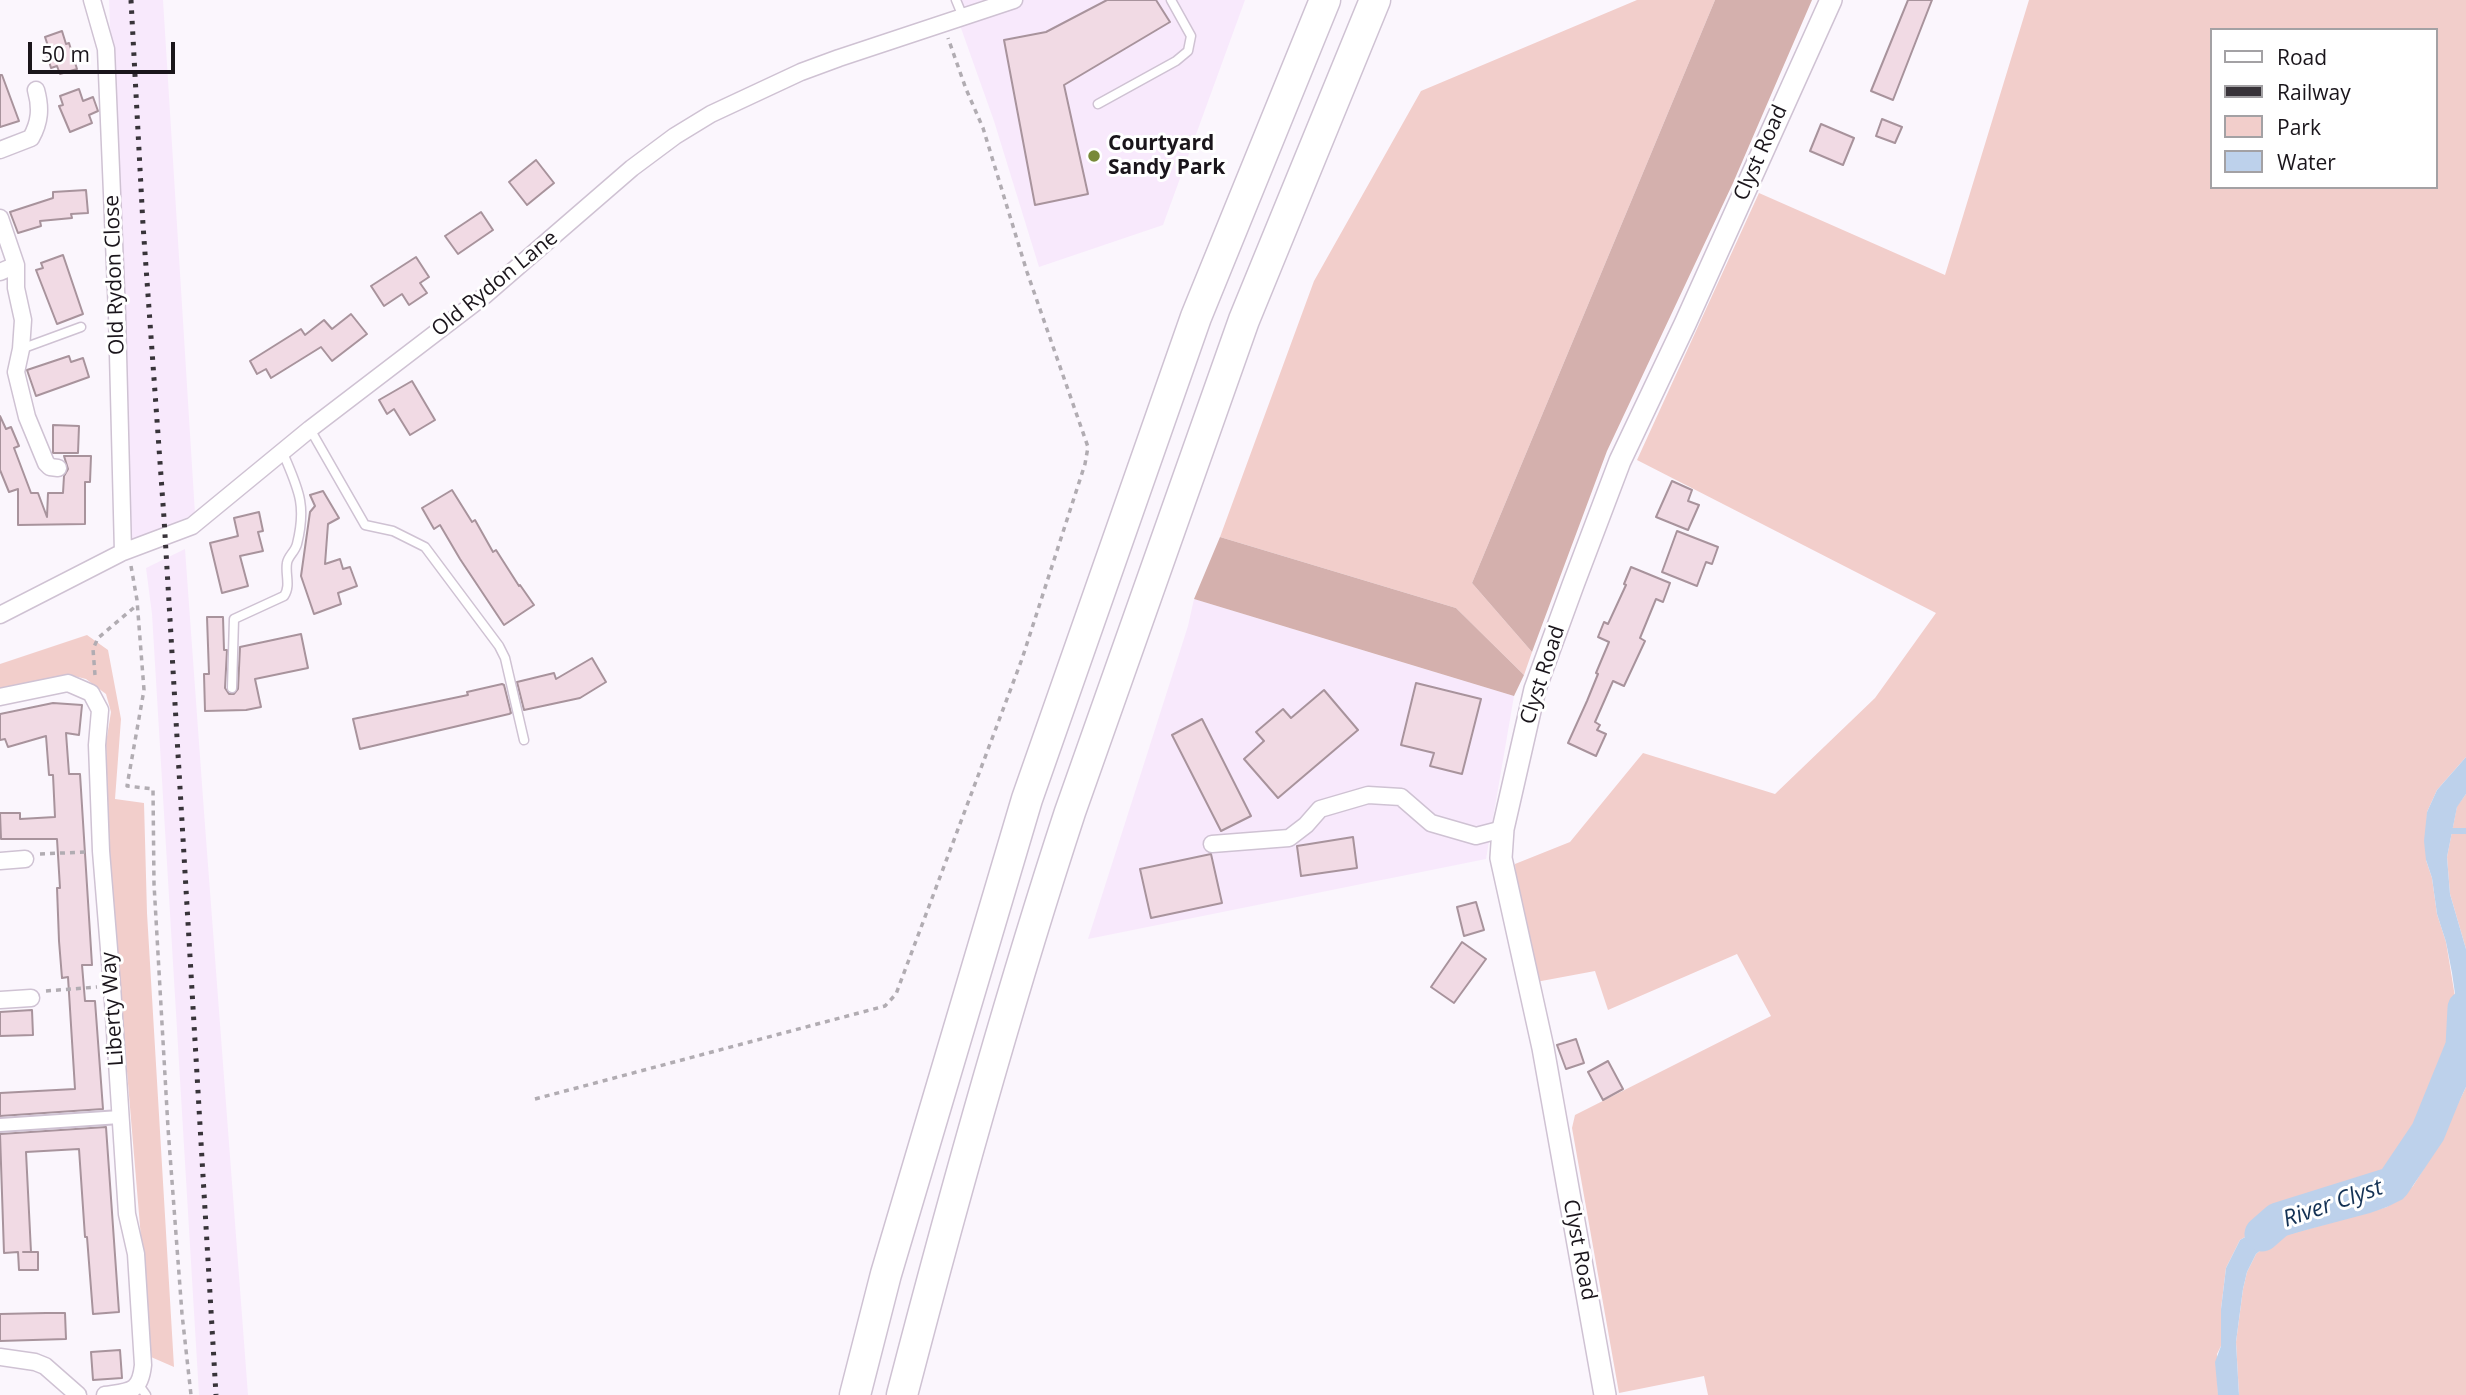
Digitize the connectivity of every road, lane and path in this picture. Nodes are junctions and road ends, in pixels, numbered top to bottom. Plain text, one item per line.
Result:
1 (92, 0) edge
2 (956, 0) edge
3 (1014, 0) edge
4 (1171, 0) edge
5 (1325, 0) edge
6 (1375, 0) edge
7 (1831, 0) edge
8 (979, 6) edge
9 (962, 17) junction
10 (937, 25) junction
11 (36, 90) dead end
12 (1098, 104) dead end
13 (0, 150) edge
14 (0, 218) edge
15 (16, 265) junction
16 (0, 272) edge
17 (81, 327) dead end
18 (21, 349) junction
19 (310, 429) junction
20 (283, 453) junction
21 (58, 468) dead end
22 (123, 552) junction
23 (132, 568) dead end
24 (137, 603) junction
25 (0, 615) edge
26 (232, 688) dead end
27 (91, 693) junction
28 (0, 697) edge
29 (524, 740) dead end
30 (1503, 829) junction
31 (1212, 844) dead end
32 (100, 851) junction
33 (25, 859) joint
34 (0, 861) edge
35 (112, 986) junction
36 (31, 998) joint
37 (0, 1000) edge
38 (535, 1099) dead end
39 (120, 1117) junction
40 (0, 1125) edge
41 (0, 1357) edge
42 (142, 1390) edge
43 (78, 1395) edge
44 (105, 1395) edge
45 (191, 1395) edge
46 (855, 1395) edge
47 (902, 1395) edge
48 (1605, 1395) edge

1 - 22 street, Old Rydon Close
2 - 9 lane
3 - 8 street, Old Rydon Lane
4 - 12 lane
5 - 46 highway
6 - 47 highway
7 - 30 street, Clyst Road
8 - 9 street, Old Rydon Lane
9 - 10 street, Old Rydon Lane
10 - 19 street, Old Rydon Lane
10 - 38 path
11 - 13 street
14 - 15 street
15 - 16 street
15 - 18 street
17 - 18 lane
18 - 21 street
19 - 20 street, Old Rydon Lane
19 - 29 lane
20 - 22 street, Old Rydon Lane
20 - 26 lane
22 - 25 street, Old Rydon Lane
23 - 24 path
24 - 27 path
24 - 45 path
27 - 28 street
27 - 32 street, Liberty Way
30 - 31 street
30 - 48 street, Clyst Road
32 - 33 path
32 - 35 street, Liberty Way
33 - 34 street
35 - 36 path
35 - 39 street, Liberty Way
36 - 37 street
39 - 40 street
39 - 42 street, Liberty Way
41 - 43 street
42 - 44 street, Liberty Way

